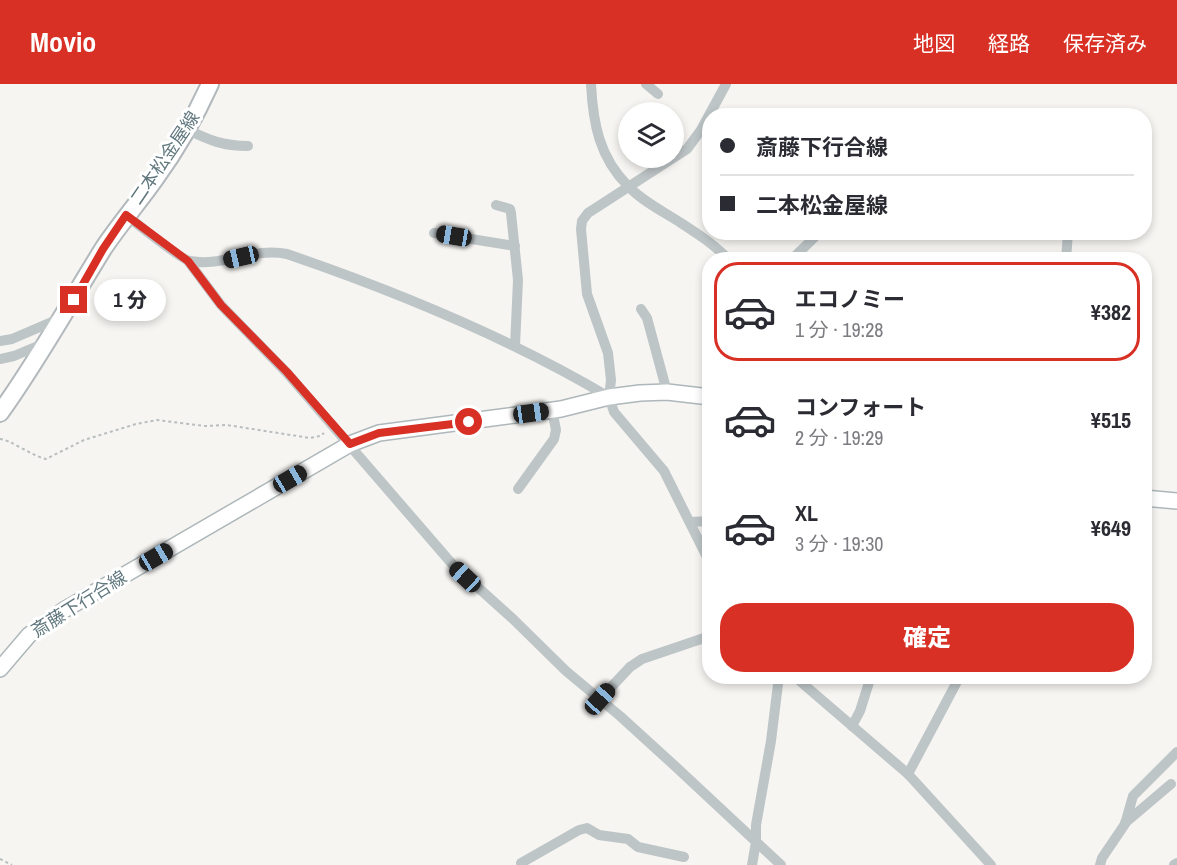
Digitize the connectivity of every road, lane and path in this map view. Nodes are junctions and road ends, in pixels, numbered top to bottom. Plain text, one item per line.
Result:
1 (210, 84) edge
2 (591, 84) edge
3 (646, 84) edge
4 (726, 84) edge
5 (658, 94) dead end
6 (712, 108) edge
7 (702, 124) edge
8 (186, 129) junction
9 (248, 146) dead end
10 (628, 187) junction
11 (496, 205) dead end
12 (126, 215) junction
13 (434, 233) dead end
14 (702, 237) edge
15 (707, 240) edge
16 (812, 240) edge
17 (515, 246) junction
18 (720, 252) edge
19 (799, 252) edge
20 (188, 261) junction
21 (641, 309) dead end
22 (64, 316) junction
23 (48, 341) junction
24 (0, 342) edge
25 (515, 346) junction
26 (0, 359) edge
27 (667, 392) junction
28 (702, 396) edge
29 (609, 397) junction
30 (552, 410) junction
31 (0, 413) edge
32 (332, 425) junction
33 (0, 439) edge
34 (350, 444) junction
35 (518, 489) dead end
36 (1152, 499) edge
37 (1177, 501) edge
38 (702, 521) edge
39 (691, 522) junction
40 (702, 546) edge
41 (702, 639) edge
42 (0, 669) edge
43 (778, 684) edge
44 (803, 684) edge
45 (868, 684) edge
46 (956, 684) edge
47 (600, 699) junction
48 (852, 726) junction
49 (1177, 752) edge
50 (908, 774) junction
51 (1171, 784) dead end
52 (1125, 824) junction
53 (756, 842) junction
54 (684, 857) dead end
55 (0, 859) edge
56 (12, 865) edge
57 (522, 865) edge
58 (752, 865) edge
59 (781, 865) edge
60 (991, 865) edge
61 (1100, 865) edge

1 - 8 main road, 二本松金屋線
2 - 10 street
3 - 5 street
4 - 6 street
7 - 10 street
8 - 9 street
8 - 12 main road, 二本松金屋線
10 - 14 street
10 - 29 street
11 - 17 street
12 - 20 street
12 - 22 main road, 二本松金屋線
13 - 17 street
15 - 18 street
16 - 19 street
17 - 25 street
20 - 25 street
20 - 32 street
21 - 27 street
22 - 23 main road, 二本松金屋線
22 - 24 street
23 - 26 street
23 - 31 main road, 二本松金屋線
25 - 29 street
27 - 28 main road, 斎藤下行合線
27 - 29 main road, 斎藤下行合線
29 - 30 main road, 斎藤下行合線
29 - 39 street
30 - 34 main road, 斎藤下行合線
30 - 35 street
32 - 33 path
32 - 34 street
34 - 42 main road, 斎藤下行合線
34 - 47 street
36 - 37 main road
38 - 39 street
39 - 40 street
41 - 47 street
43 - 53 street
44 - 48 street
45 - 48 street
46 - 50 street
47 - 53 street
48 - 50 street
49 - 52 street
50 - 60 street
51 - 52 street
52 - 61 street
53 - 58 street
53 - 59 street
54 - 57 street
55 - 56 path

